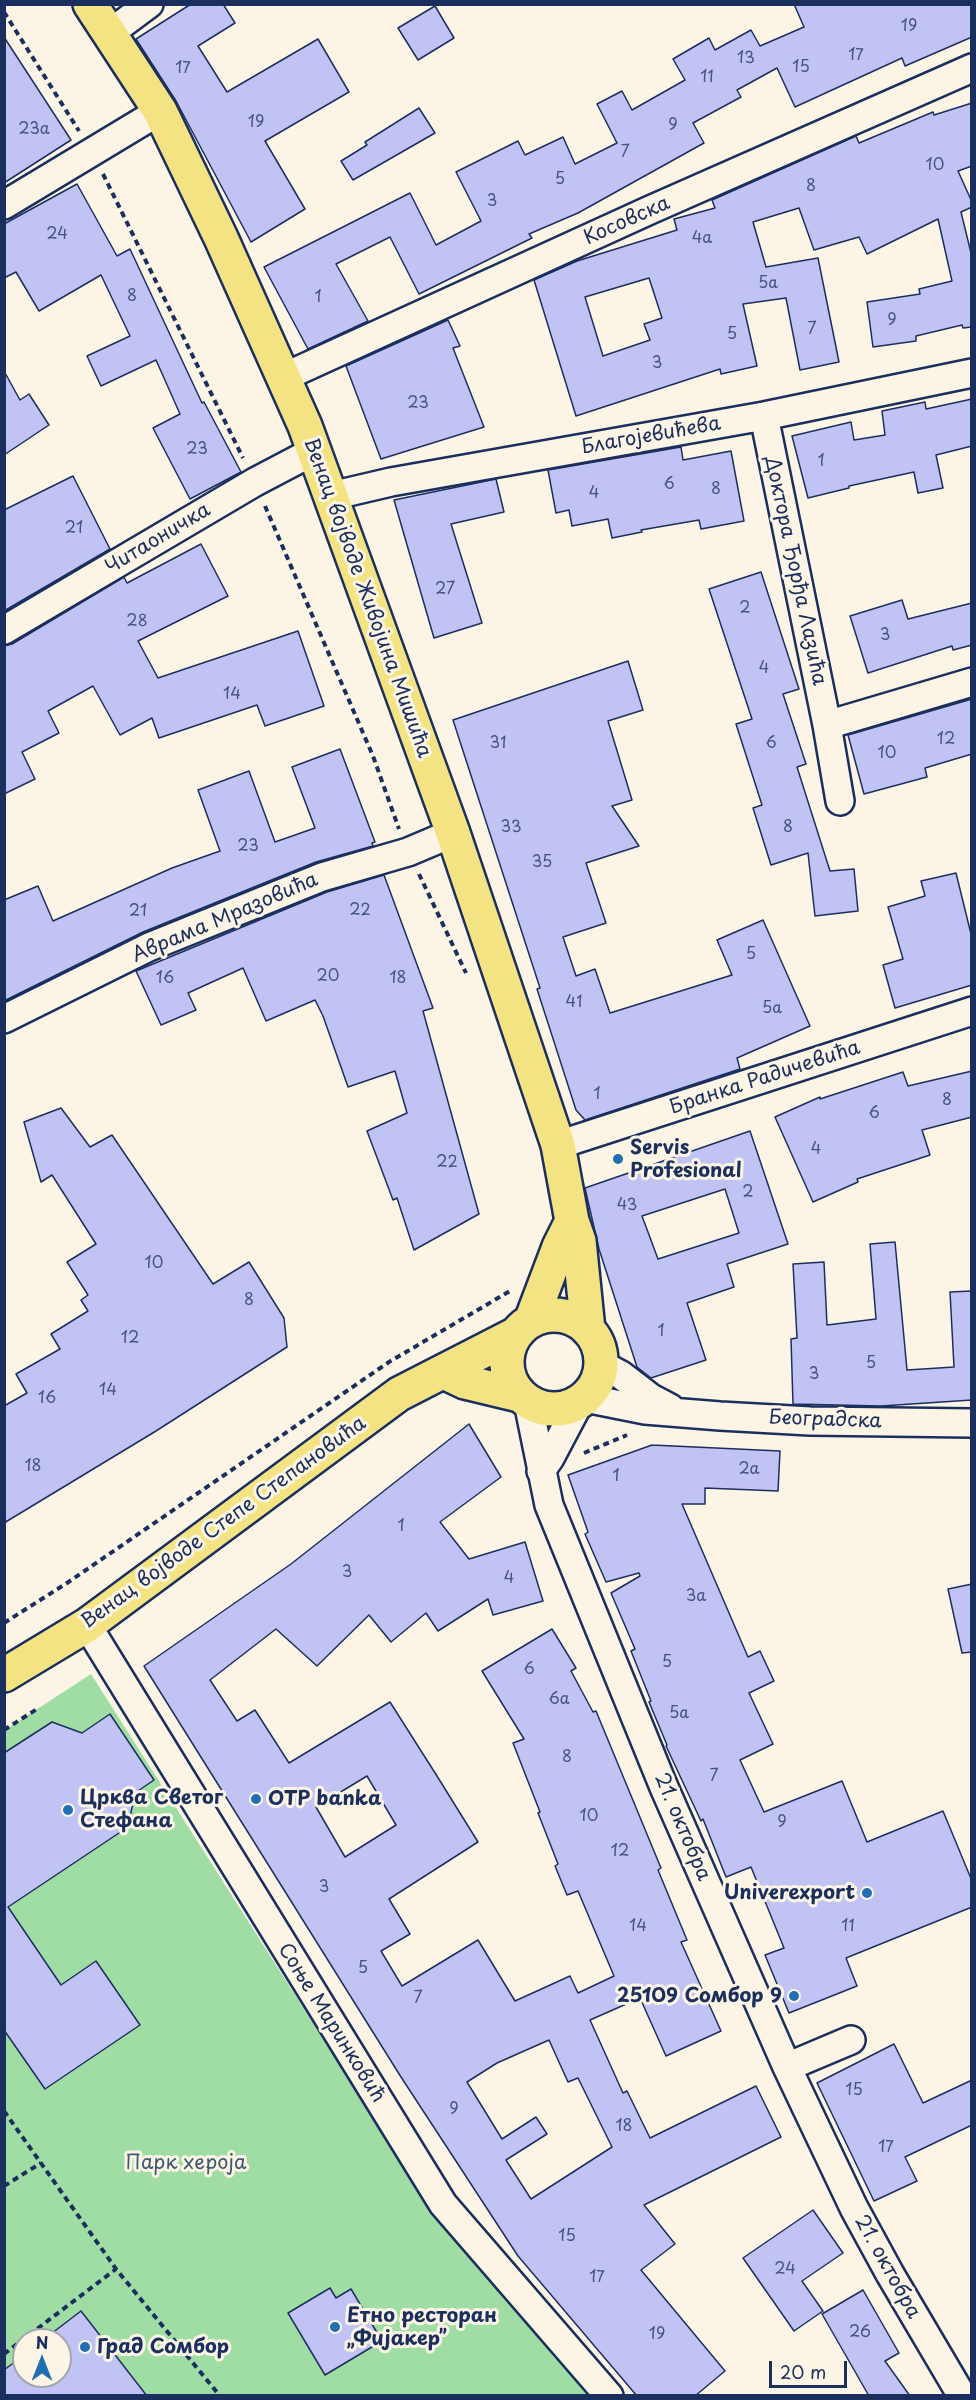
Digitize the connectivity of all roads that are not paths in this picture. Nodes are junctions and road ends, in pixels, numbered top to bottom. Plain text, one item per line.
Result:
1 (90, 4) edge
2 (149, 4) edge
3 (110, 33) junction
4 (972, 68) edge
5 (160, 111) junction
6 (4, 205) edge
7 (972, 373) edge
8 (284, 377) junction
9 (764, 416) junction
10 (314, 451) junction
11 (331, 496) junction
12 (4, 630) edge
13 (972, 682) edge
14 (827, 725) junction
15 (840, 801) dead end
16 (453, 833) junction
17 (972, 1011) edge
18 (4, 1018) edge
19 (558, 1145) junction
20 (572, 1221) junction
21 (523, 1328) junction
22 (588, 1330) junction
23 (602, 1365) junction
24 (444, 1372) junction
25 (523, 1398) junction
26 (582, 1401) junction
27 (679, 1413) junction
28 (972, 1423) edge
29 (541, 1471) junction
30 (87, 1625) junction
31 (4, 1675) edge
32 (850, 2040) dead end
33 (787, 2067) junction
34 (609, 2396) edge
35 (962, 2396) edge

1 - 3 main road, Венац војводе Живојина Мишића
2 - 3 street
3 - 5 main road, Венац војводе Живојина Мишића
4 - 8 street, Косовска
5 - 6 street
5 - 8 main road, Венац војводе Живојина Мишића
7 - 9 street, Благојевићева
8 - 10 main road, Венац војводе Живојина Мишића
9 - 11 street, Благојевићева
9 - 14 street, Доктора Ђорђа Лазића
10 - 11 main road, Венац војводе Живојина Мишића
10 - 12 street, Читаоничка
11 - 16 main road, Венац војводе Живојина Мишића
13 - 14 street
14 - 15 street, Доктора Ђорђа Лазића
16 - 18 street, Аврама Мразовића
16 - 19 main road, Венац војводе Живојина Мишића
17 - 19 street, Бранка Радичевића
19 - 20 main road, Венац војводе Живојина Мишића
20 - 21 main road
20 - 22 main road, Венац војводе Живојина Мишића
21 - 22 main road
21 - 24 main road, Венац војводе Степе Степановића
21 - 25 main road
22 - 23 main road
23 - 26 main road
23 - 27 street, Београдска
24 - 25 main road
24 - 30 main road, Венац војводе Степе Степановића
25 - 26 main road
25 - 29 street, 21. октобра
26 - 27 street, Београдска
26 - 29 street
27 - 28 street, Београдска
29 - 33 street, 21. октобра
30 - 31 main road, Венац војводе Степе Степановића
30 - 34 street, Соње Маринковић
32 - 33 street
33 - 35 street, 21. октобра

